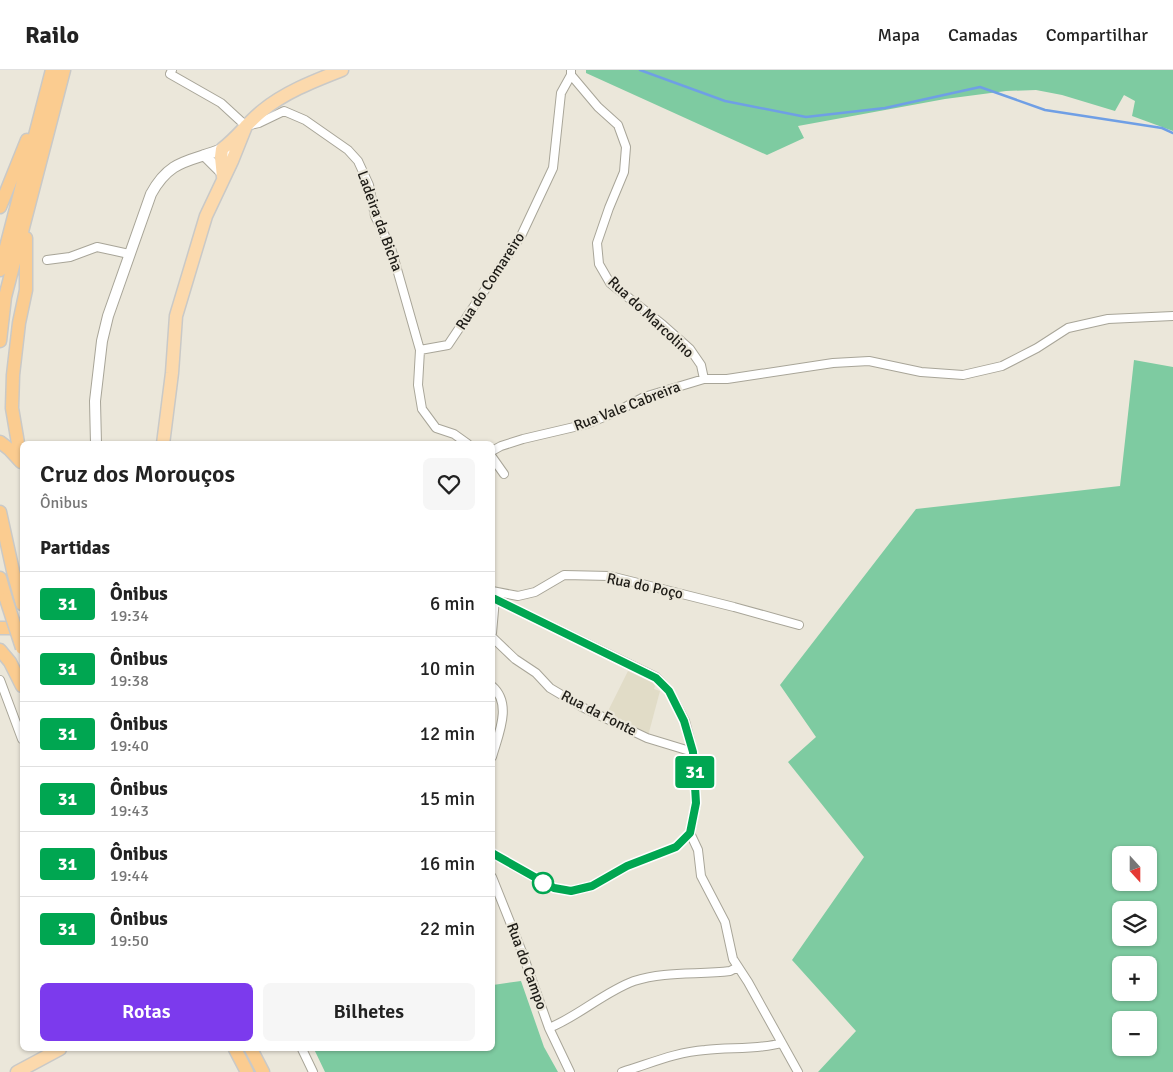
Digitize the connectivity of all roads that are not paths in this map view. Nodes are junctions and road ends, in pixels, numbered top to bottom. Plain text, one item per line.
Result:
1 (52, 70) edge
2 (64, 70) edge
3 (172, 70) edge
4 (342, 70) edge
5 (571, 72) edge
6 (40, 116) junction
7 (246, 126) junction
8 (222, 149) junction
9 (204, 155) junction
10 (232, 161) junction
11 (223, 175) junction
12 (32, 191) junction
13 (0, 207) edge
14 (129, 254) junction
15 (47, 260) dead end
16 (0, 270) edge
17 (1173, 316) edge
18 (0, 341) edge
19 (420, 350) junction
20 (704, 379) junction
21 (96, 441) edge
22 (163, 441) edge
23 (464, 441) edge
24 (0, 442) edge
25 (495, 449) edge
26 (20, 452) edge
27 (20, 461) edge
28 (495, 462) edge
29 (504, 474) dead end
30 (0, 512) edge
31 (0, 578) edge
32 (495, 594) edge
33 (495, 595) edge
34 (20, 596) edge
35 (20, 625) edge
36 (799, 625) dead end
37 (0, 628) edge
38 (495, 640) edge
39 (20, 642) edge
40 (0, 650) edge
41 (0, 680) edge
42 (20, 682) edge
43 (495, 689) edge
44 (495, 717) edge
45 (502, 719) junction
46 (20, 734) edge
47 (495, 746) edge
48 (693, 752) junction
49 (690, 833) junction
50 (495, 855) edge
51 (495, 884) edge
52 (738, 967) junction
53 (549, 1028) junction
54 (782, 1043) junction
55 (56, 1051) edge
56 (236, 1051) edge
57 (252, 1051) edge
58 (303, 1051) edge
59 (17, 1072) edge
60 (247, 1072) edge
61 (263, 1072) edge
62 (312, 1072) edge
63 (570, 1072) edge
64 (622, 1072) edge
65 (798, 1072) edge

1 - 6 highway
2 - 12 highway
3 - 7 street
4 - 7 main road
5 - 19 street, Rua do Comareiro
5 - 20 street, Rua do Marcolino
6 - 13 highway
6 - 16 highway
7 - 8 main road
7 - 10 main road
7 - 19 street, Ladeira da Bicha
8 - 9 street
8 - 10 street
8 - 11 main road
9 - 11 street
9 - 14 street
10 - 11 main road
11 - 22 main road
12 - 18 highway
12 - 26 highway
14 - 15 street
14 - 21 street
17 - 20 street, Rua Vale Cabreira
19 - 23 street
20 - 25 street, Rua Vale Cabreira
24 - 27 highway
28 - 29 street
30 - 34 highway
31 - 39 highway, bridge
32 - 36 street, Rua do Poço
33 - 48 street
35 - 37 highway
38 - 48 street, Rua da Fonte
40 - 42 highway
41 - 46 street
43 - 45 street
44 - 45 street
45 - 47 street
48 - 49 street
49 - 50 street
49 - 52 street
51 - 53 street, Rua do Campo
52 - 53 street
52 - 54 street
53 - 63 street, Rua do Campo
54 - 64 street
54 - 65 street
55 - 59 main road
56 - 60 highway
57 - 61 highway
58 - 62 street

